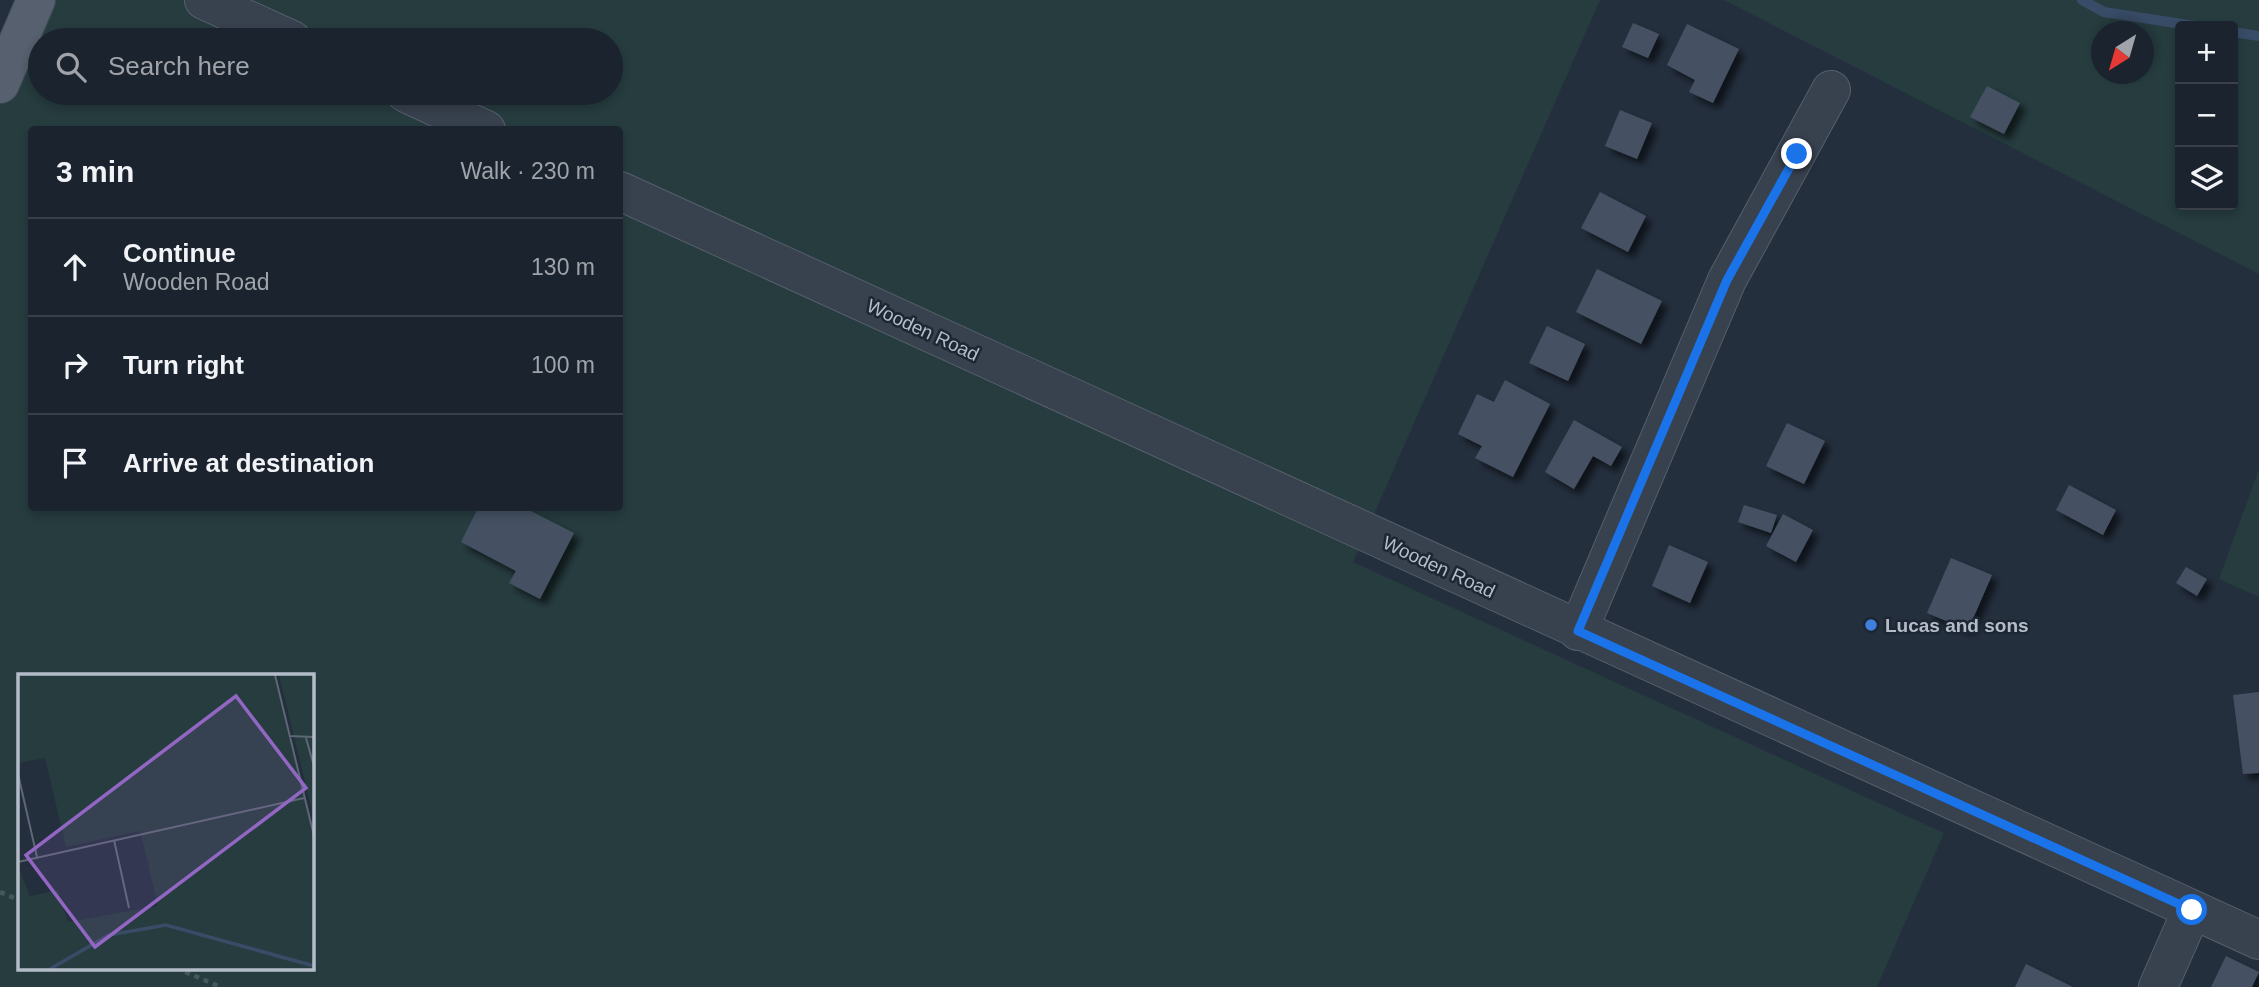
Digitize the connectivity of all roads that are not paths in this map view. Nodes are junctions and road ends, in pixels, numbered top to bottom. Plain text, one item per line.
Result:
1 (36, 0) edge
2 (204, 0) edge
3 (266, 28) edge
4 (0, 84) edge
5 (1831, 90) dead end
6 (432, 105) edge
7 (477, 126) edge
8 (623, 192) edge
9 (1578, 631) junction
10 (2192, 910) junction
11 (2259, 940) edge
12 (2158, 987) edge

1 - 4 main road
2 - 3 street
5 - 9 street
6 - 7 street
8 - 9 street, Wooden Road
9 - 10 street, Wooden Road
10 - 11 street, Wooden Road
10 - 12 street

